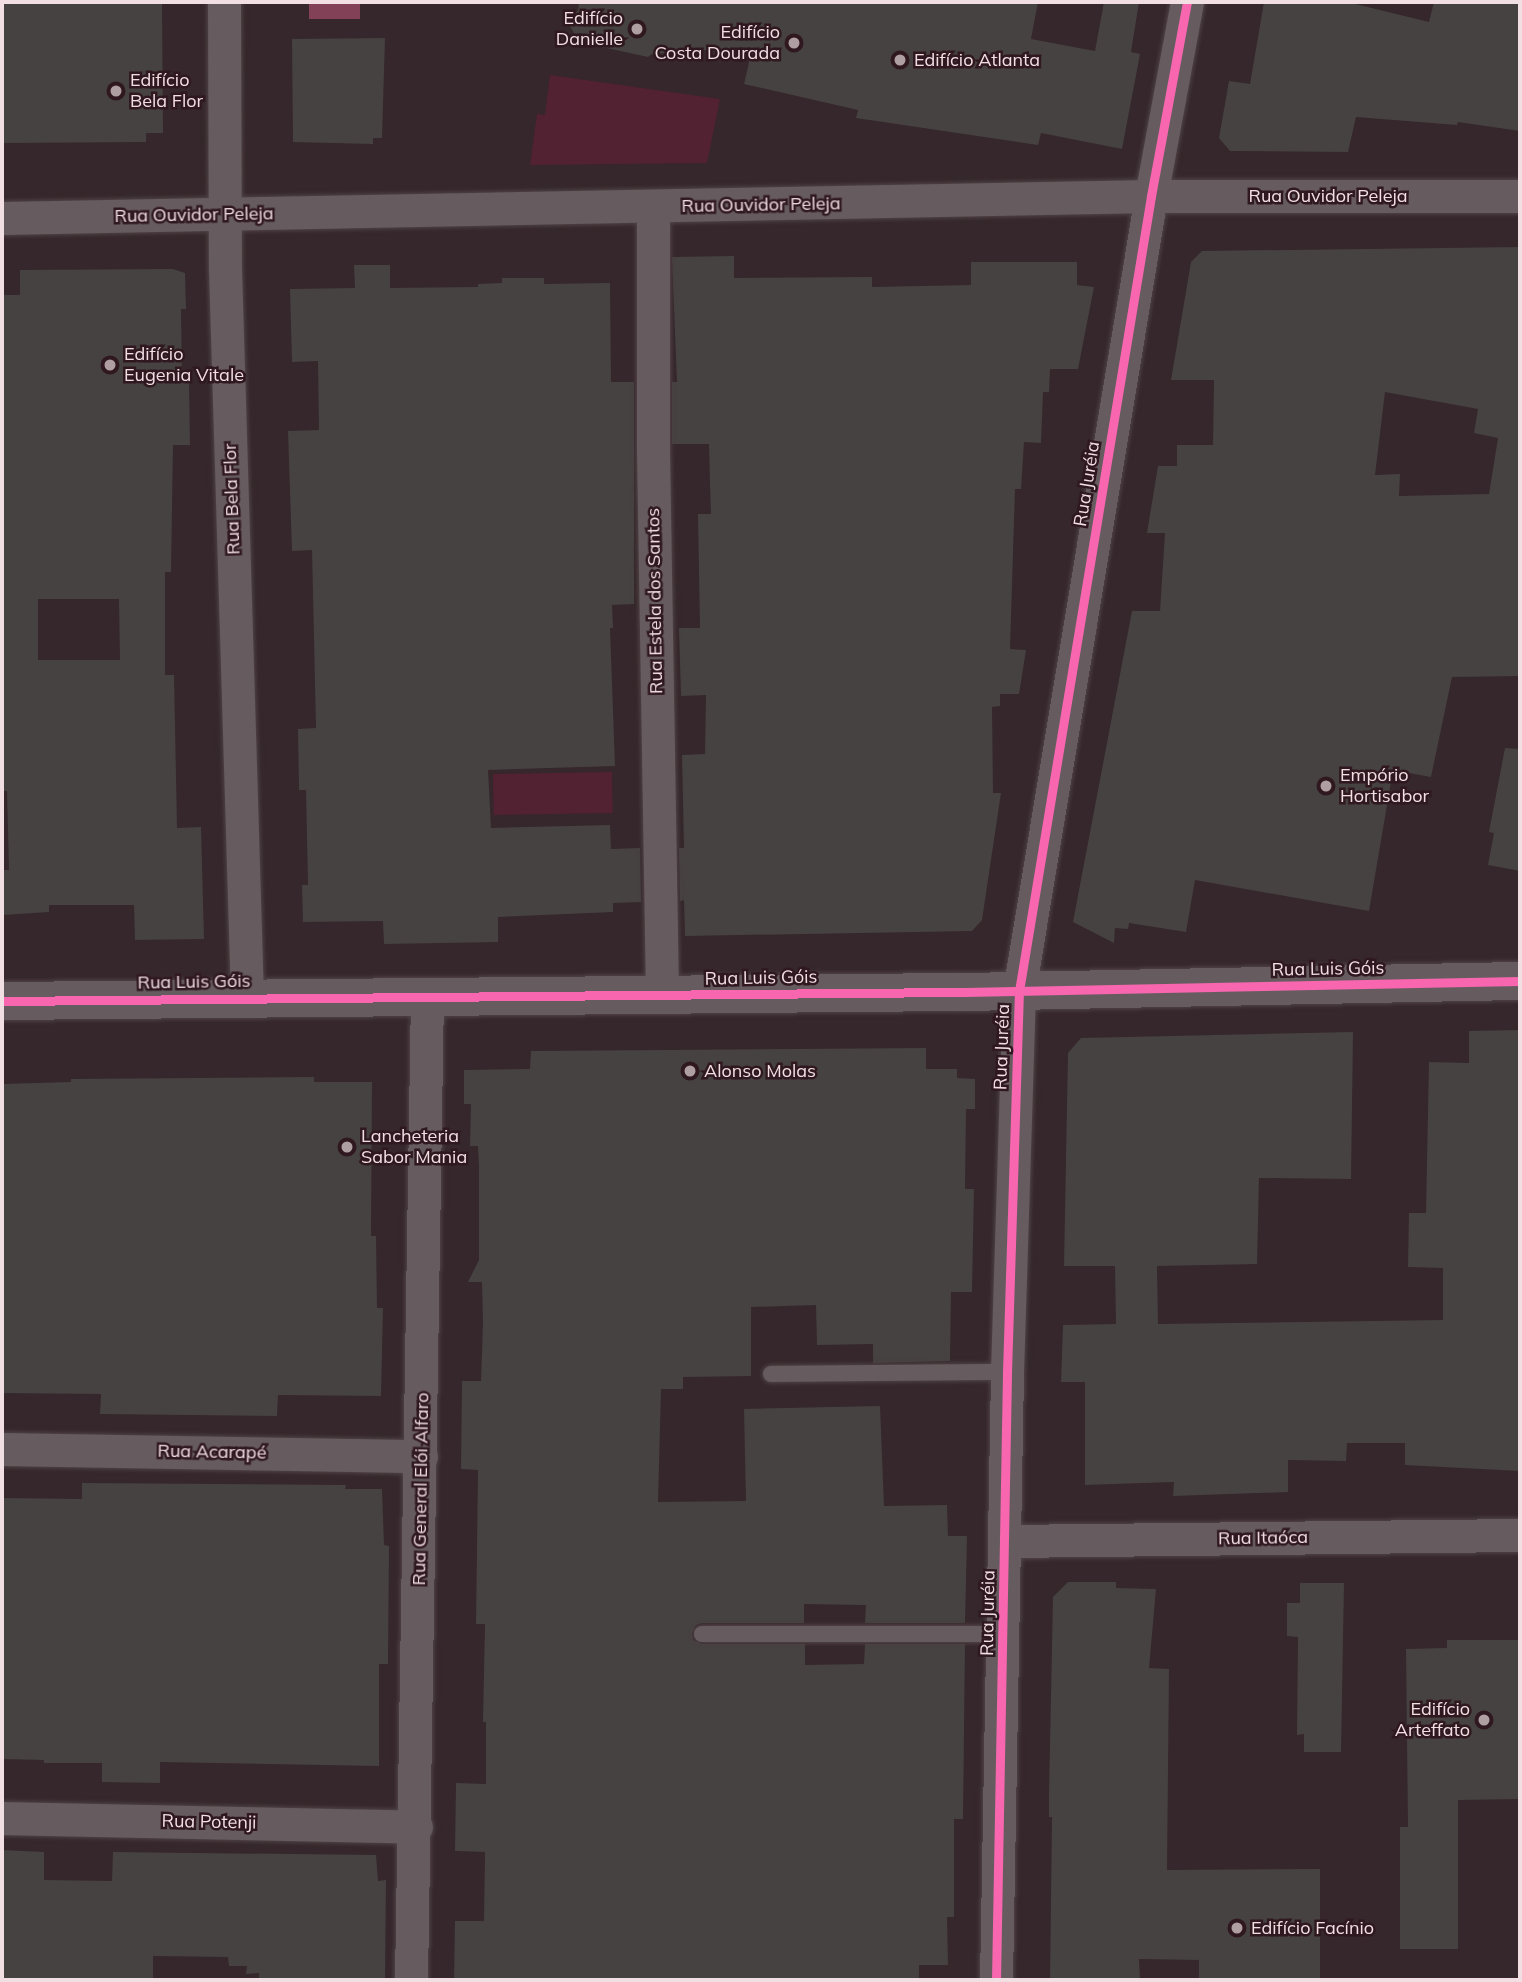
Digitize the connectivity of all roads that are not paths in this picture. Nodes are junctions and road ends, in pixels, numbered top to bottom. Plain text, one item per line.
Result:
1 (224, 2) edge
2 (1187, 2) edge
3 (1151, 196) junction
4 (1520, 196) edge
5 (653, 208) junction
6 (225, 215) junction
7 (2, 218) edge
8 (1520, 981) edge
9 (1020, 991) junction
10 (662, 995) junction
11 (247, 997) junction
12 (427, 997) junction
13 (2, 1001) edge
14 (1007, 1372) junction
15 (771, 1374) dead end
16 (2, 1449) edge
17 (421, 1455) junction
18 (1520, 1535) edge
19 (1006, 1541) junction
20 (702, 1634) dead end
21 (1004, 1634) junction
22 (2, 1818) edge
23 (416, 1827) junction
24 (411, 1980) edge
25 (996, 1980) edge

1 - 6 street, Rua Bela Flor
2 - 3 street, Rua Juréia
3 - 4 street, Rua Ouvidor Peleja
3 - 5 street, Rua Ouvidor Peleja
3 - 9 street, Rua Juréia
5 - 6 street, Rua Ouvidor Peleja
5 - 10 street, Rua Estela dos Santos
6 - 7 street, Rua Ouvidor Peleja
6 - 11 street, Rua Bela Flor
8 - 9 street, Rua Luis Góis
9 - 10 street, Rua Luis Góis
9 - 14 street, Rua Juréia
10 - 12 street, Rua Luis Góis
11 - 12 street, Rua Luis Góis
11 - 13 street, Rua Luis Góis
12 - 17 street, Rua General Elói Alfaro
14 - 15 lane
14 - 19 street, Rua Juréia
16 - 17 street, Rua Acarapé
17 - 23 street, Rua General Elói Alfaro
18 - 19 street, Rua Itaóca
19 - 21 street, Rua Juréia
20 - 21 lane
21 - 25 street, Rua Juréia
22 - 23 street, Rua Potenji
23 - 24 street, Rua General Elói Alfaro

